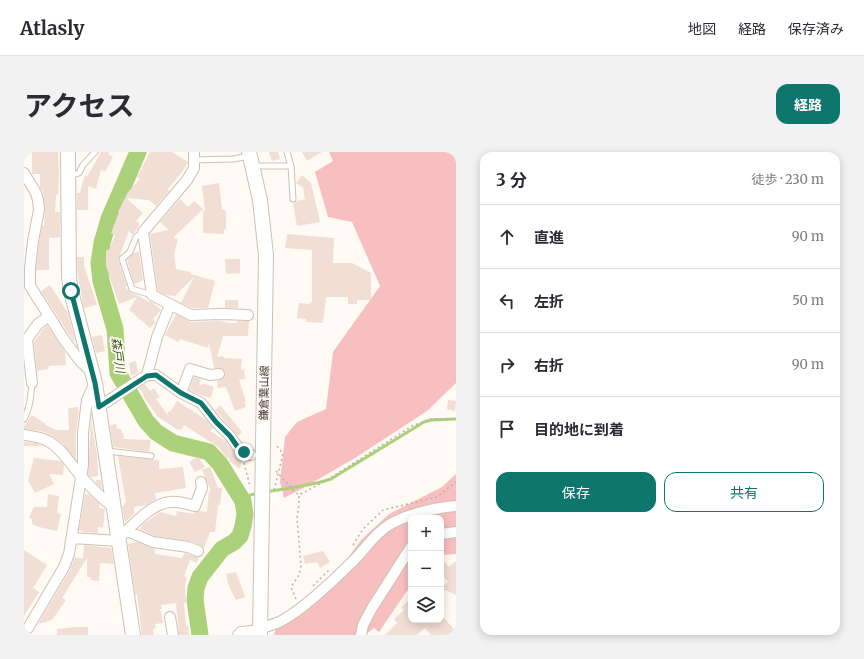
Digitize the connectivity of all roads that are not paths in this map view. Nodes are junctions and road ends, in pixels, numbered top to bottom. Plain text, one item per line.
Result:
1 (68, 152) edge
2 (95, 152) edge
3 (287, 152) edge
4 (194, 156) edge
5 (250, 158) edge
6 (291, 166) junction
7 (24, 173) edge
8 (69, 176) junction
9 (293, 198) dead end
10 (143, 232) junction
11 (152, 295) junction
12 (170, 305) junction
13 (248, 315) dead end
14 (49, 316) junction
15 (219, 374) dead end
16 (147, 376) junction
17 (94, 377) junction
18 (32, 384) joint
19 (181, 393) junction
20 (99, 407) junction
21 (24, 419) edge
22 (24, 435) edge
23 (106, 450) junction
24 (248, 454) road end
25 (151, 456) dead end
26 (82, 477) junction
27 (201, 482) dead end
28 (456, 506) edge
29 (114, 508) junction
30 (456, 532) edge
31 (444, 534) edge
32 (122, 537) junction
33 (72, 538) junction
34 (198, 551) dead end
35 (408, 551) edge
36 (170, 617) dead end
37 (28, 629) edge
38 (257, 632) edge
39 (134, 635) edge
40 (173, 635) edge
41 (238, 635) edge
42 (361, 635) edge

1 - 8 street
2 - 8 lane
3 - 6 lane
4 - 5 lane
4 - 10 street
5 - 6 lane
5 - 38 street, 鎌倉葉山線
6 - 9 lane
7 - 14 street
8 - 17 street
10 - 11 street
10 - 11 lane
11 - 12 street
12 - 13 street
12 - 16 street
14 - 17 street
14 - 18 street
15 - 19 street
16 - 19 street
16 - 20 street
17 - 20 street
17 - 26 street
18 - 21 lane
19 - 24 street
20 - 23 street
22 - 26 street
23 - 25 lane
23 - 29 street
26 - 29 street
26 - 33 street
27 - 32 street
28 - 38 street
29 - 32 street
30 - 31 street
32 - 33 street
32 - 34 street
32 - 39 street
33 - 37 street
35 - 42 street
36 - 40 street
38 - 41 street

